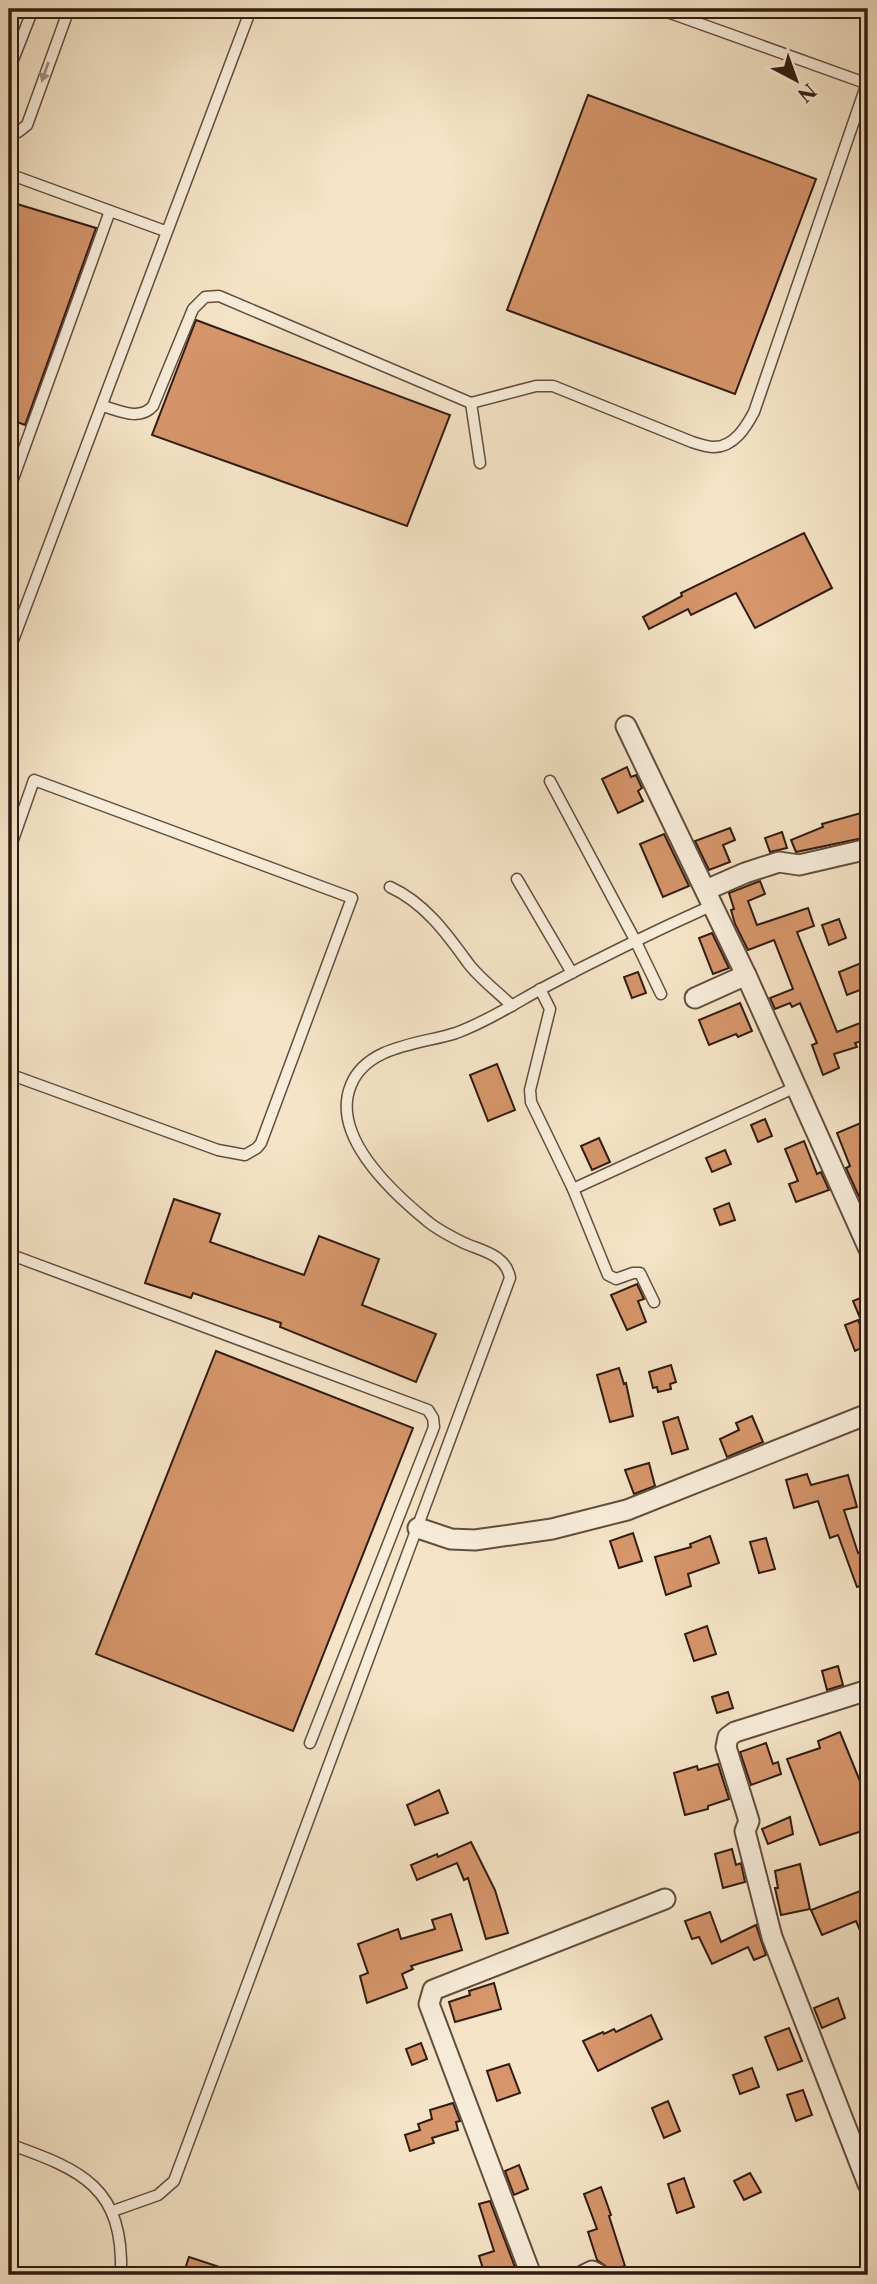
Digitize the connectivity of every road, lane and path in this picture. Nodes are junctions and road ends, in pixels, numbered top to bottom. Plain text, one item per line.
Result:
1 (33, 9) edge
2 (69, 9) edge
3 (251, 9) edge
4 (659, 9) edge
5 (859, 9) edge
6 (868, 12) edge
7 (9, 70) edge
8 (868, 84) edge
9 (9, 132) edge
10 (9, 174) edge
11 (110, 211) junction
12 (165, 231) junction
13 (471, 403) junction
14 (103, 406) junction
15 (480, 463) dead end
16 (9, 490) edge
17 (9, 651) edge
18 (626, 726) dead end
19 (550, 781) dead end
20 (868, 849) edge
21 (9, 851) edge
22 (517, 879) dead end
23 (390, 887) dead end
24 (710, 898) junction
25 (635, 940) junction
26 (572, 973) junction
27 (746, 975) junction
28 (540, 989) junction
29 (661, 994) dead end
30 (695, 998) dead end
31 (512, 1006) junction
32 (9, 1074) edge
33 (796, 1087) junction
34 (573, 1189) junction
35 (868, 1247) edge
36 (9, 1254) edge
37 (654, 1302) dead end
38 (868, 1414) edge
39 (418, 1528) junction
40 (868, 1690) edge
41 (310, 1743) dead end
42 (665, 1899) dead end
43 (9, 2144) edge
44 (868, 2184) edge
45 (113, 2211) junction
46 (121, 2275) edge
47 (531, 2275) edge
48 (584, 2275) edge
49 (600, 2275) edge

1 - 7 lane
2 -> 9 lane
3 - 12 lane
4 - 8 lane
5 - 6 lane
8 - 13 lane
10 - 11 lane
11 - 12 lane
11 - 16 lane
12 - 14 lane
13 - 14 lane
13 - 15 lane
14 - 17 lane
18 - 24 street
19 - 25 lane
20 - 24 street
21 - 32 lane
22 - 26 lane
23 - 31 lane
24 - 25 lane
24 - 27 street
25 - 26 lane
25 - 29 lane
26 - 28 lane
27 - 30 street
27 - 33 street
28 - 31 lane
28 - 34 lane
31 - 39 lane
33 - 34 lane
33 - 35 street
34 - 37 lane
36 - 41 lane
38 - 39 street
39 - 45 lane
40 - 44 street
42 - 47 street
43 - 45 lane
45 - 46 lane
48 - 49 street

